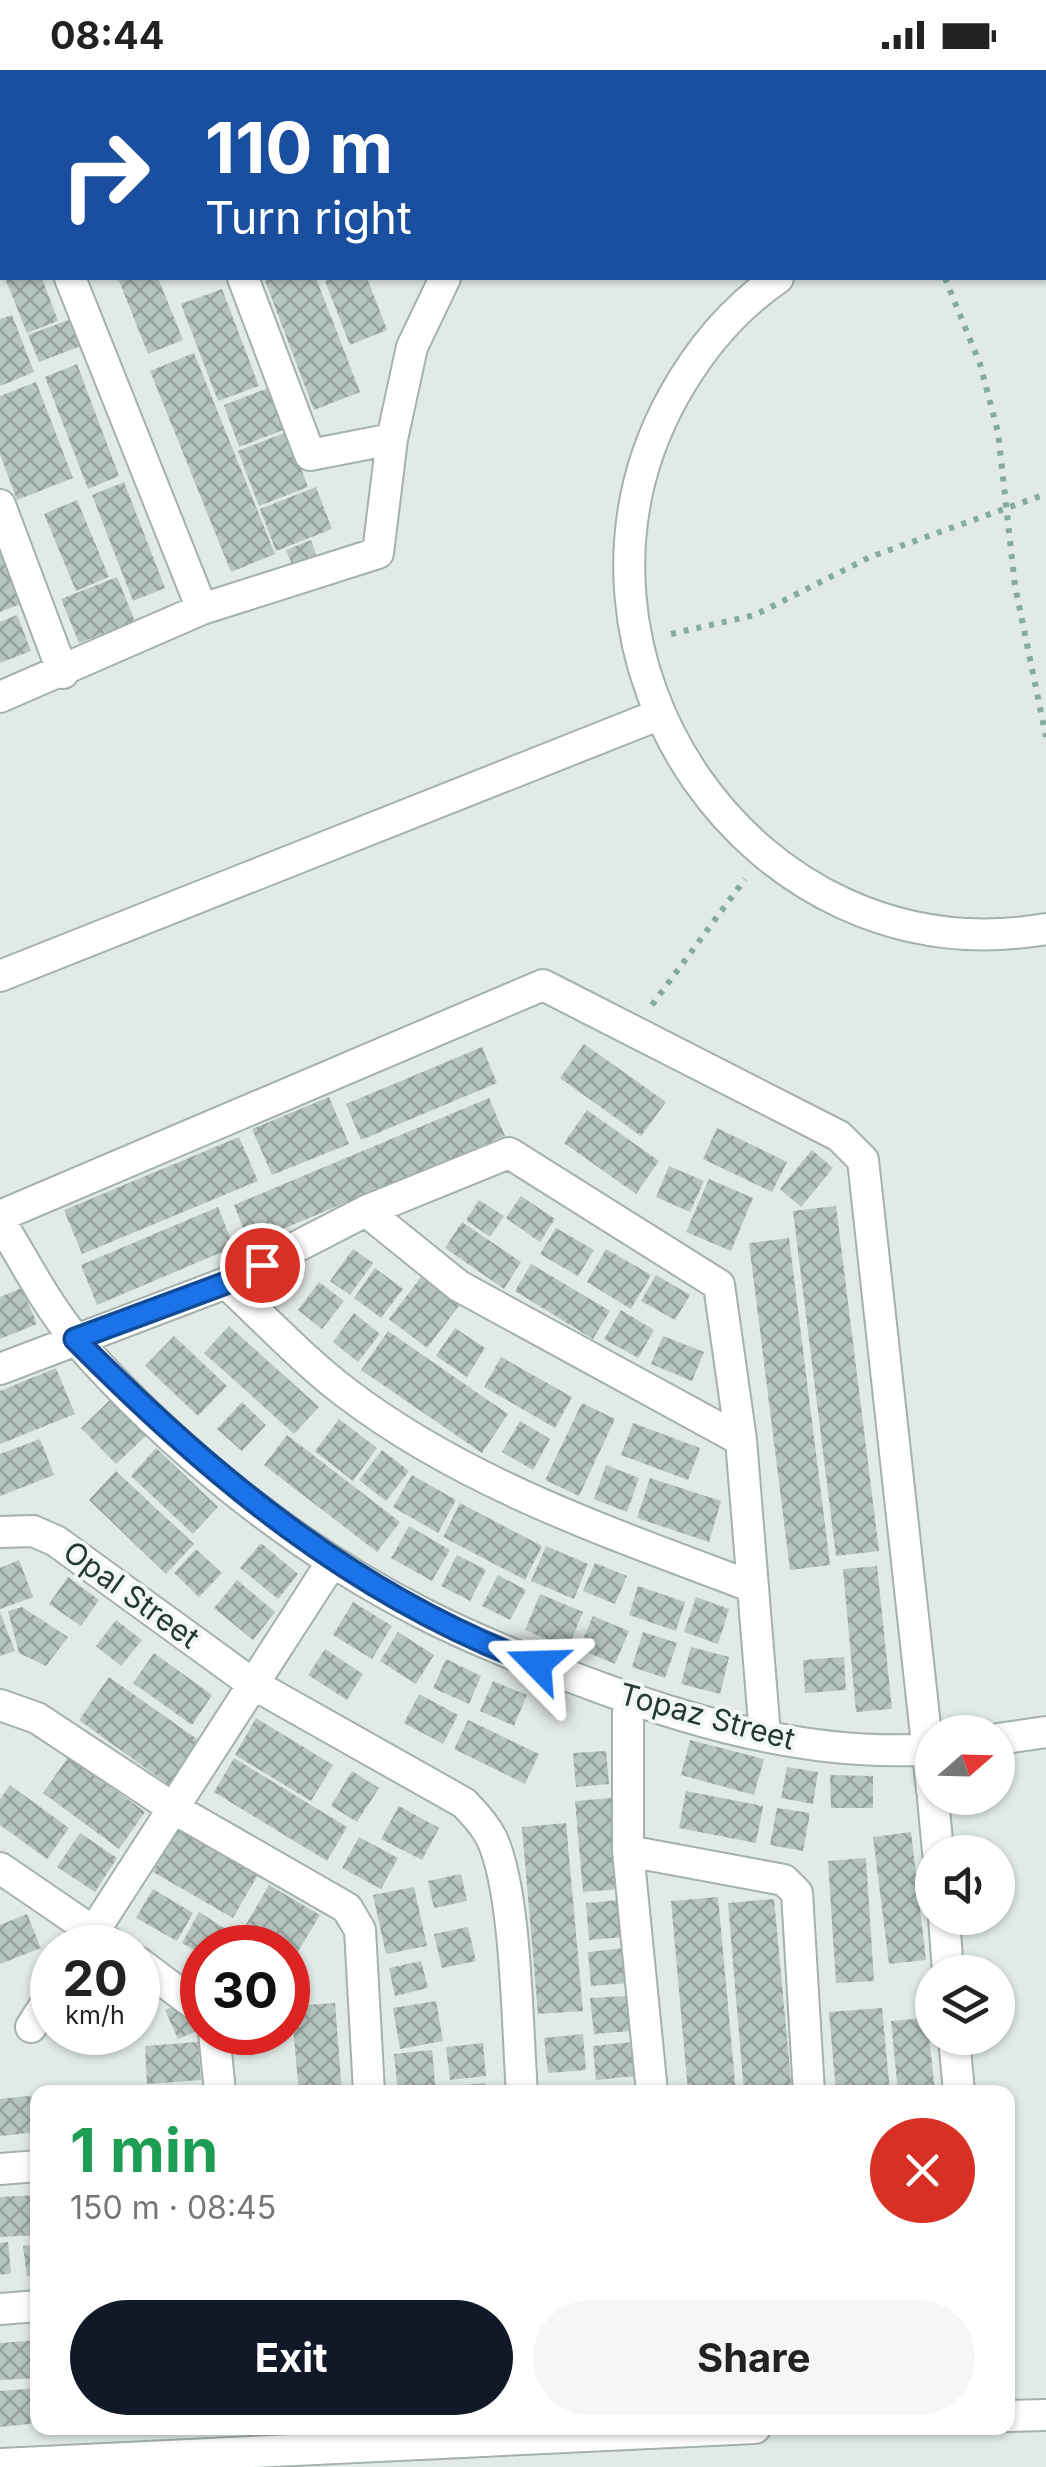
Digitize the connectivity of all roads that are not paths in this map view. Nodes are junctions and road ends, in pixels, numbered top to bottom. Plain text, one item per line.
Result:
1 (71, 280) edge
2 (244, 280) edge
3 (443, 280) edge
4 (776, 280) edge
5 (392, 439) junction
6 (0, 505) edge
7 (6, 538) edge
8 (202, 609) junction
9 (63, 673) junction
10 (0, 697) edge
11 (658, 715) junction
12 (1046, 929) edge
13 (0, 976) edge
14 (366, 1212) junction
15 (0, 1218) edge
16 (226, 1283) junction
17 (75, 1339) junction
18 (0, 1368) edge
19 (740, 1440) junction
20 (0, 1532) edge
21 (332, 1562) junction
22 (752, 1586) junction
23 (253, 1684) junction
24 (628, 1698) junction
25 (0, 1705) edge
26 (927, 1715) edge
27 (1046, 1732) edge
28 (765, 1735) junction
29 (1015, 1737) edge
30 (915, 1749) edge
31 (173, 1808) junction
32 (628, 1851) junction
33 (0, 1868) edge
34 (75, 1925) edge
35 (108, 1925) edge
36 (216, 2055) edge
37 (956, 2055) edge
38 (219, 2085) edge
39 (369, 2085) edge
40 (521, 2085) edge
41 (651, 2085) edge
42 (809, 2085) edge
43 (958, 2085) edge
44 (30, 2167) edge
45 (0, 2169) edge
46 (30, 2307) edge
47 (0, 2309) edge
48 (1046, 2415) edge
49 (1015, 2416) edge
50 (666, 2435) edge
51 (551, 2444) edge
52 (0, 2464) edge

1 - 8 street
2 - 5 street
3 - 5 street
4 - 11 street
5 - 8 street
6 - 7 street
7 - 9 street
8 - 9 street
9 - 10 street
11 - 12 street
11 - 13 street
14 - 16 street
14 - 19 street
14 - 19 street
15 - 17 street, Topaz Street
15 - 26 street
16 - 17 street
16 - 22 street
17 - 18 street
17 - 21 street, Topaz Street
19 - 22 street
20 - 23 street, Opal Street
21 - 23 street
21 - 24 street, Topaz Street
22 - 28 street
23 - 31 street
23 - 40 street, Opal Street
24 - 28 street, Topaz Street
24 - 32 street
25 - 31 street
27 - 29 street
28 - 30 street, Topaz Street
31 - 35 street
31 - 39 street
32 - 41 street
32 - 42 street
33 - 34 street
36 - 38 street
37 - 43 street
44 - 45 street
46 - 47 street
48 - 49 street
50 - 51 street
51 - 52 street

